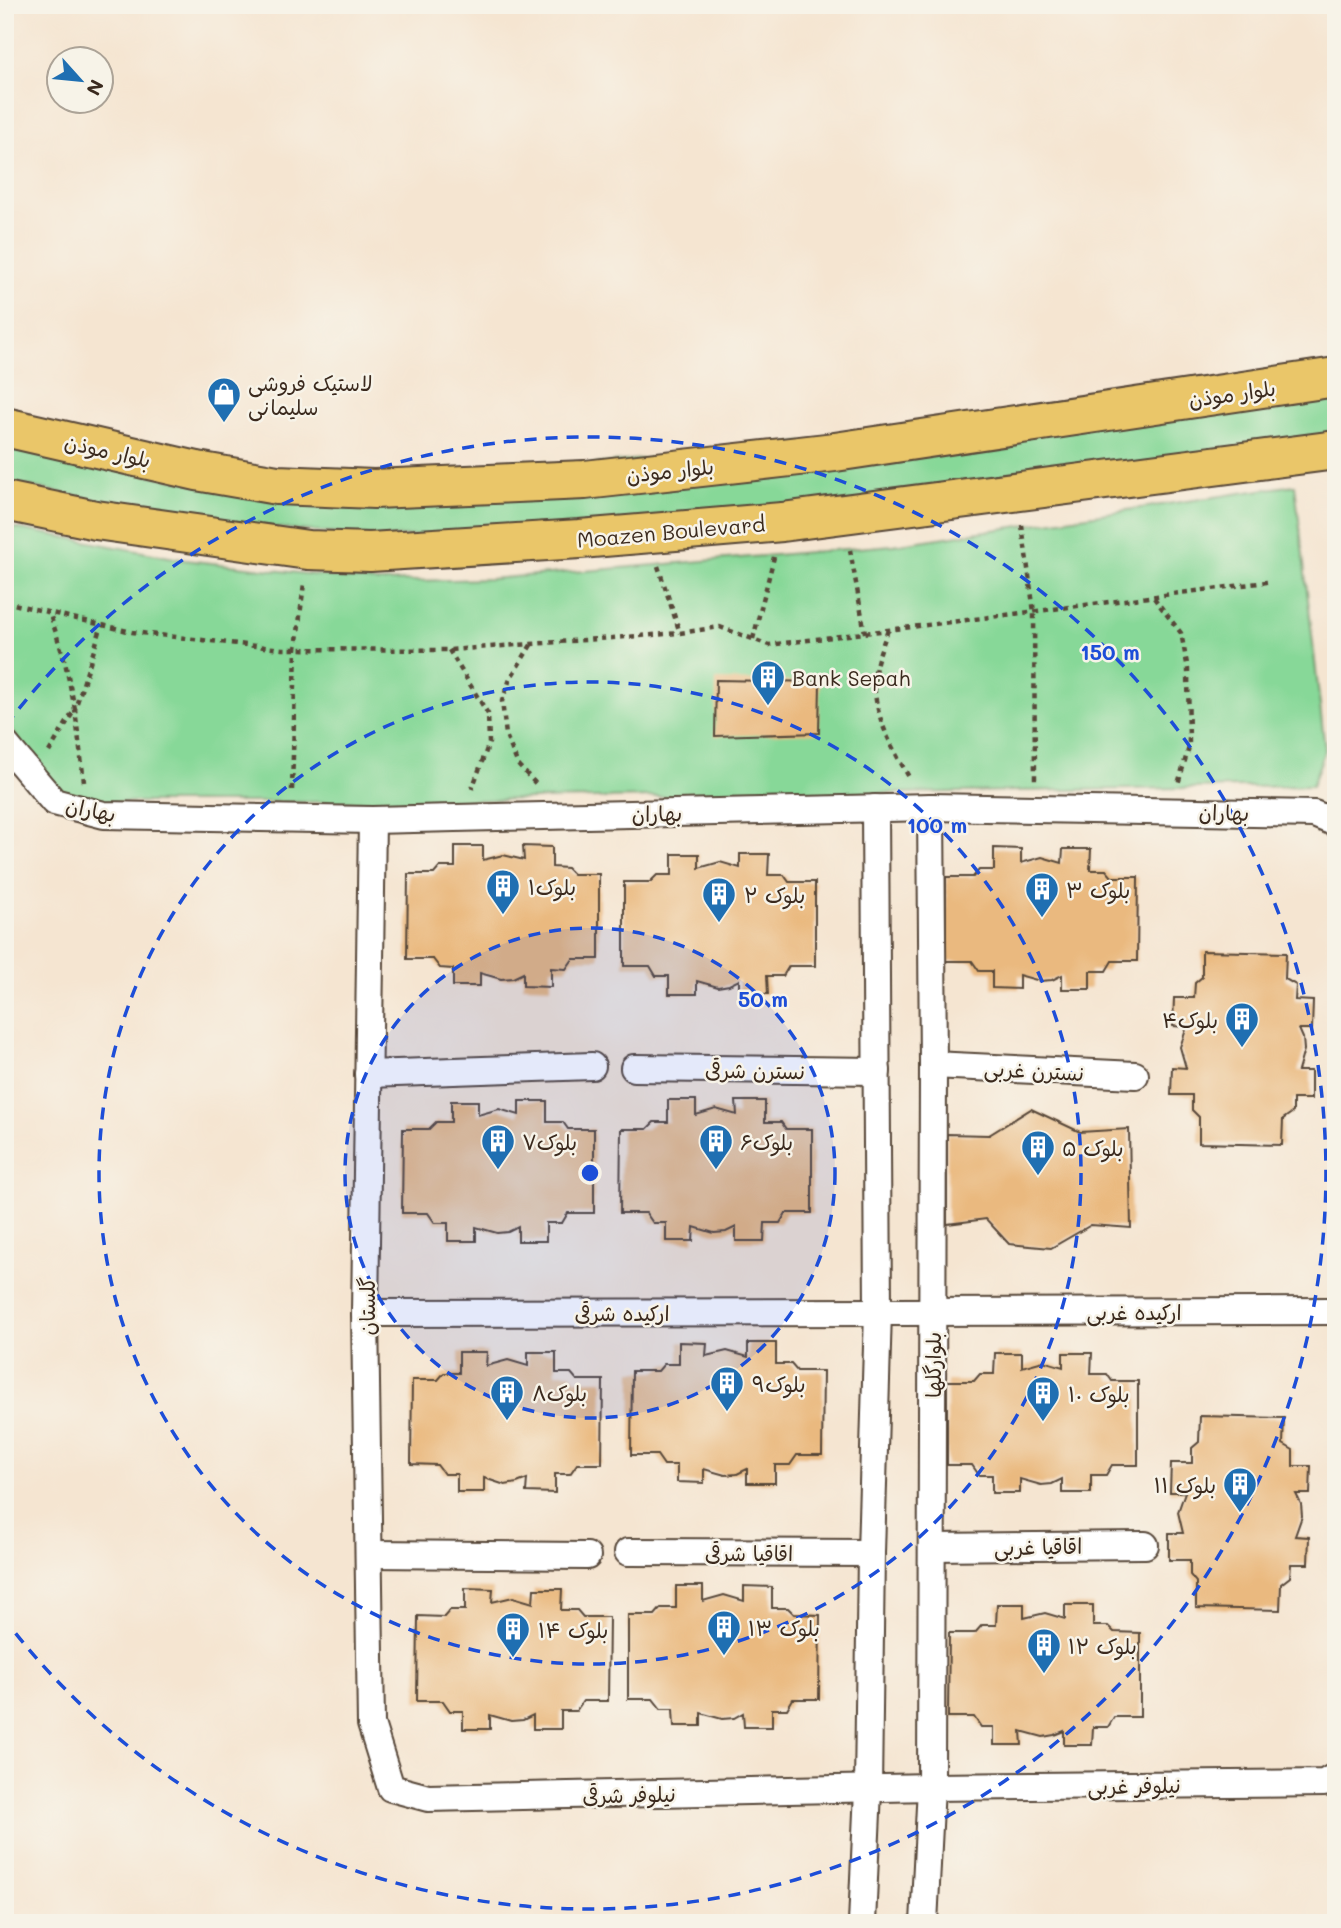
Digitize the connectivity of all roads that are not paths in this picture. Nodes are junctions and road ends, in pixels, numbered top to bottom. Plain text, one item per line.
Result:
1 (1336, 377) edge
2 (5, 427) edge
3 (1336, 450) edge
4 (5, 501) edge
5 (5, 744) edge
6 (931, 807) junction
7 (875, 808) junction
8 (372, 820) junction
9 (1336, 823) edge
10 (933, 1065) junction
11 (592, 1066) dead end
12 (634, 1068) dead end
13 (877, 1071) junction
14 (368, 1074) junction
15 (1135, 1075) dead end
16 (878, 1311) junction
17 (1336, 1311) edge
18 (932, 1312) junction
19 (365, 1313) junction
20 (1145, 1545) dead end
21 (932, 1547) junction
22 (628, 1552) dead end
23 (871, 1553) junction
24 (369, 1554) junction
25 (587, 1556) dead end
26 (1336, 1776) edge
27 (931, 1787) junction
28 (391, 1788) joint
29 (868, 1790) junction
30 (862, 1923) edge
31 (924, 1923) edge

1 - 2 main road, بلوار موذن
3 - 4 main road, Moazen Boulevard
5 - 8 street, بهاران
6 - 7 street, بهاران
6 - 9 street, بهاران
6 - 10 street, بلوارگلها
7 - 8 street, بهاران
7 - 13 street
8 - 14 street, گلستان
10 - 15 street, نسترن غربی
10 - 18 street, بلوارگلها
11 - 14 street
12 - 13 street, نسترن شرقی
13 - 16 street
14 - 19 street, گلستان
16 - 18 street, ارکیده شرقی
16 - 19 street, ارکیده شرقی
16 - 23 street
17 - 18 street, ارکیده غربی
18 - 21 street, بلوارگلها
19 - 24 street, گلستان
20 - 21 street, اقاقیا غربی
21 - 27 street, بلوارگلها
22 - 23 street, اقاقیا شرقی
23 - 29 street
24 - 25 street
24 - 28 street, گلستان
26 - 27 street, نیلوفر غربی
27 - 29 street, نیلوفر غربی
27 - 31 street, بلوارگلها
28 - 29 street, نیلوفر شرقی
29 - 30 street

